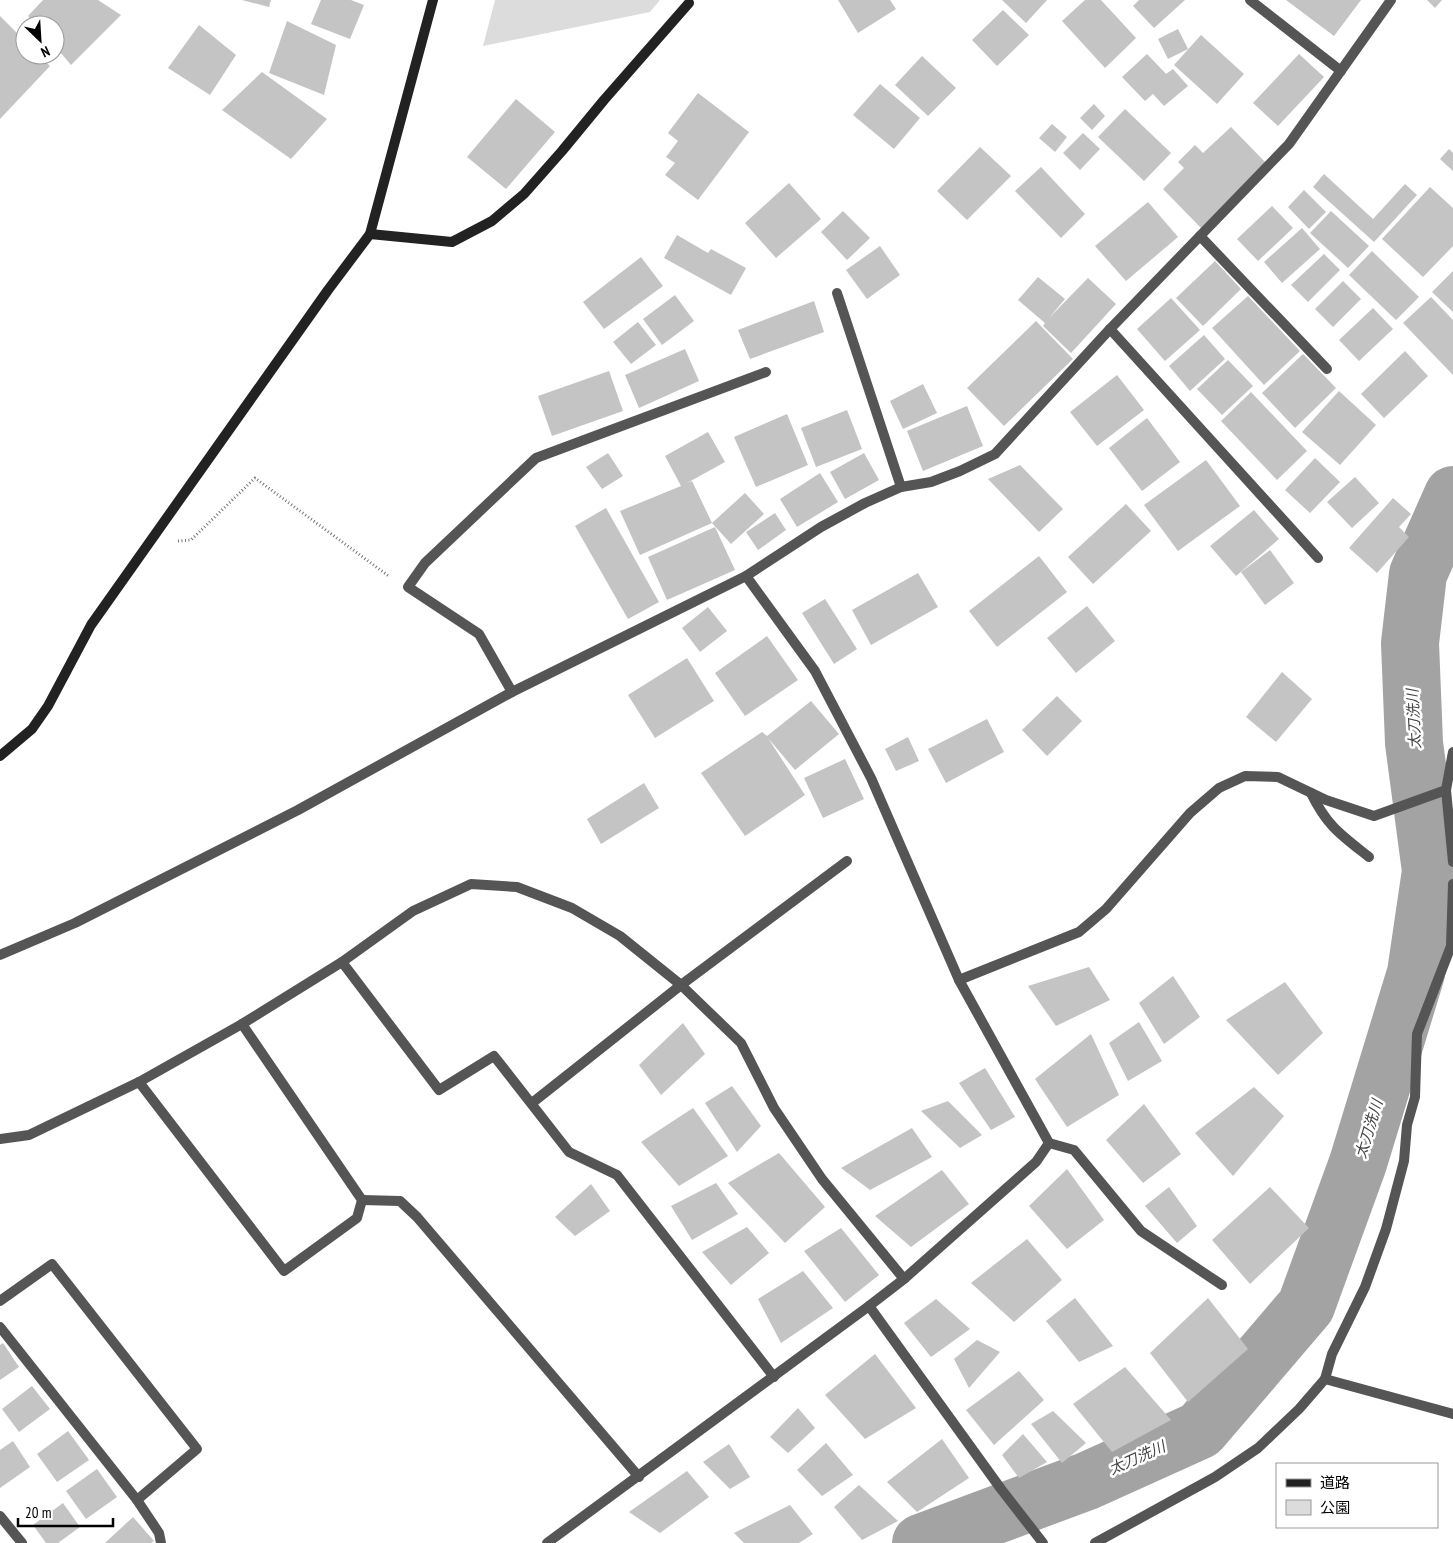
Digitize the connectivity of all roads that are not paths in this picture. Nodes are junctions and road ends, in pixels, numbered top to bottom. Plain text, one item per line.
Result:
1 (433, 0) edge
2 (1250, 0) edge
3 (1391, 0) edge
4 (690, 1) edge
5 (1341, 70) junction
6 (370, 234) junction
7 (1200, 236) junction
8 (837, 293) dead end
9 (1110, 329) junction
10 (1328, 369) dead end
11 (766, 372) dead end
12 (901, 487) junction
13 (1318, 558) dead end
14 (746, 576) junction
15 (512, 692) junction
16 (1453, 752) edge
17 (0, 756) edge
18 (1446, 790) junction
19 (1311, 793) junction
20 (1369, 857) dead end
21 (847, 861) dead end
22 (1453, 862) edge
23 (1453, 884) edge
24 (0, 955) edge
25 (342, 962) junction
26 (959, 980) junction
27 (681, 985) junction
28 (242, 1024) junction
29 (140, 1082) junction
30 (532, 1103) junction
31 (0, 1139) edge
32 (1049, 1143) junction
33 (362, 1200) junction
34 (904, 1279) junction
35 (1222, 1285) dead end
36 (0, 1301) edge
37 (869, 1306) junction
38 (0, 1327) edge
39 (774, 1377) junction
40 (1325, 1379) junction
41 (1453, 1414) edge
42 (639, 1477) junction
43 (137, 1500) junction
44 (0, 1516) edge
45 (22, 1543) edge
46 (161, 1543) edge
47 (548, 1543) edge
48 (1044, 1543) edge
49 (1095, 1543) edge

1 - 6 street
2 - 5 street
3 - 5 street
4 - 6 street
5 - 7 street
6 - 17 street
7 - 9 street
7 - 10 street
8 - 12 street
9 - 12 street
9 - 13 street
11 - 15 street
12 - 14 street
14 - 15 street
14 - 26 street
15 - 24 street
16 - 18 street
18 - 19 street
18 - 22 street
19 - 20 street
19 - 26 street
21 - 27 street
23 - 40 street
25 - 27 street
25 - 28 street
25 - 30 street
26 - 32 street
27 - 30 street
27 - 34 street
28 - 29 street
28 - 33 street
29 - 31 street
29 - 33 street
30 - 39 street
32 - 34 street
32 - 35 street
33 - 42 street
34 - 37 street
36 - 43 street
37 - 39 street
37 - 48 street
38 - 43 street
39 - 42 street
40 - 41 street
40 - 49 street
42 - 47 street
43 - 46 street
44 - 45 street

